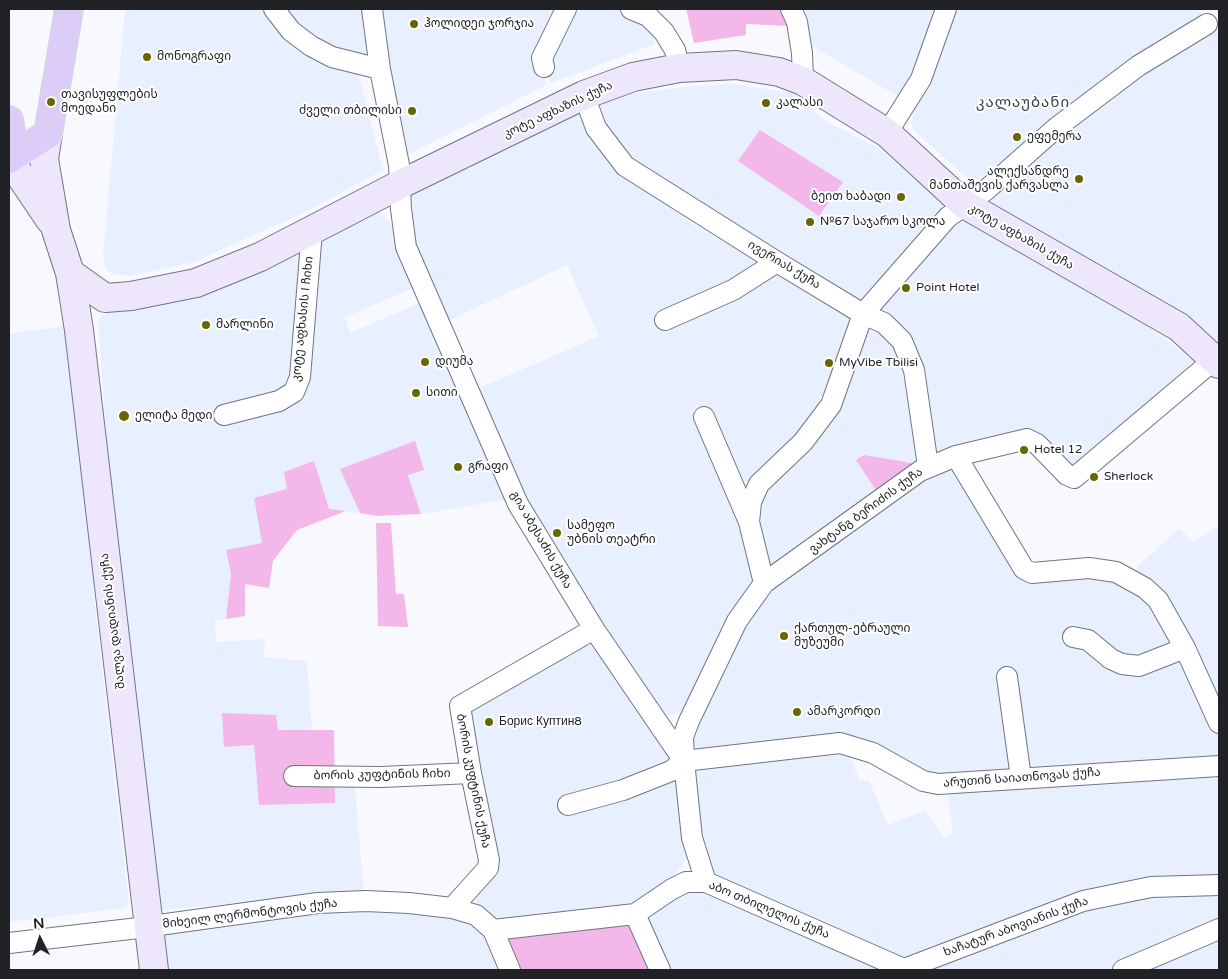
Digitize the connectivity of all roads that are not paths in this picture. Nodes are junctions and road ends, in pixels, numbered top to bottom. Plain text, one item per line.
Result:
1 (69, 9) edge
2 (274, 9) edge
3 (372, 9) edge
4 (566, 9) edge
5 (631, 9) edge
6 (792, 9) edge
7 (946, 9) edge
8 (1207, 24) dead end
9 (544, 67) dead end
10 (679, 68) junction
11 (380, 69) junction
12 (803, 81) junction
13 (584, 95) junction
14 (9, 120) edge
15 (887, 133) junction
16 (48, 134) junction
17 (9, 159) edge
18 (401, 184) junction
19 (964, 204) junction
20 (56, 230) junction
21 (312, 231) junction
22 (776, 262) junction
23 (70, 273) junction
24 (863, 314) junction
25 (666, 320) dead end
26 (1217, 362) edge
27 (224, 414) dead end
28 (704, 417) dead end
29 (956, 456) junction
30 (928, 466) junction
31 (748, 522) junction
32 (764, 584) junction
33 (594, 629) junction
34 (1073, 637) dead end
35 (1185, 648) junction
36 (1007, 677) dead end
37 (1219, 723) edge
38 (684, 761) junction
39 (1219, 766) edge
40 (470, 773) junction
41 (294, 776) dead end
42 (1021, 778) junction
43 (568, 805) dead end
44 (706, 882) junction
45 (1219, 885) edge
46 (452, 908) junction
47 (635, 914) junction
48 (149, 927) junction
49 (1219, 928) edge
50 (493, 930) junction
51 (9, 943) edge
52 (154, 970) edge
53 (510, 970) edge
54 (660, 970) edge
55 (905, 970) edge
56 (1123, 970) edge

1 - 16 main road
2 - 11 street
3 - 11 street, გია აბესაძის ქუჩა
4 - 9 street
5 - 10 street
6 - 12 street
7 - 15 street
8 - 19 street
10 - 12 street, კოტე აფხაზის ქუჩა
10 - 13 street, კოტე აფხაზის ქუჩა
11 - 18 street, გია აბესაძის ქუჩა
12 - 15 street, კოტე აფხაზის ქუჩა
13 - 18 street, კოტე აფხაზის ქუჩა
13 - 22 street, ივერიას ქუჩა
14 - 17 main road
15 - 19 street, კოტე აფხაზის ქუჩა
16 - 17 main road
16 - 20 street
17 - 20 street
18 - 21 street, კოტე აფხაზის ქუჩა
18 - 33 street, გია აბესაძის ქუჩა
19 - 24 street
19 - 26 street, კოტე აფხაზის ქუჩა
20 - 23 street
21 - 23 street, კოტე აფხაზის ქუჩა
21 - 27 street, კოტე აფხასის I ჩიხი
22 - 24 street, ივერიას ქუჩა
22 - 25 street
23 - 48 street, შალვა დადიანის ქუჩა
24 - 30 street, ივერიას ქუჩა
24 - 31 street
26 - 29 street, ვახტანგ ბერიძის ქუჩა
28 - 31 street
29 - 30 street, ვახტანგ ბერიძის ქუჩა
29 - 35 street
30 - 32 street, ვახტანგ ბერიძის ქუჩა
31 - 32 street
32 - 38 street, ვახტანგ ბერიძის ქუჩა
33 - 38 street, გია აბესაძის ქუჩა
33 - 40 street, ბორის კუფტინის ქუჩა
34 - 35 street
35 - 37 street
36 - 42 street
38 - 42 street, არუთინ საიათნოვას ქუჩა
38 - 43 street
38 - 44 street, გია აბესაძის ქუჩა
39 - 42 street, არუთინ საიათნოვას ქუჩა
40 - 41 street, ბორის კუფტინის ჩიხი
40 - 46 street, ბორის კუფტინის ქუჩა
44 - 47 street, აბო თბილელის ქუჩა
44 - 55 street, აბო თბილელის ქუჩა
45 - 55 street, ხაჩატურ აბოვიანის ქუჩა
46 - 48 street, მიხეილ ლერმონტოვის ქუჩა
46 - 50 street, მიხეილ ლერმონტოვის ქუჩა
47 - 50 street
47 - 54 street
48 - 51 street, მიხეილ ლერმონტოვის ქუჩა
48 - 52 street, შალვა დადიანის ქუჩა
49 - 56 street
50 - 53 street

